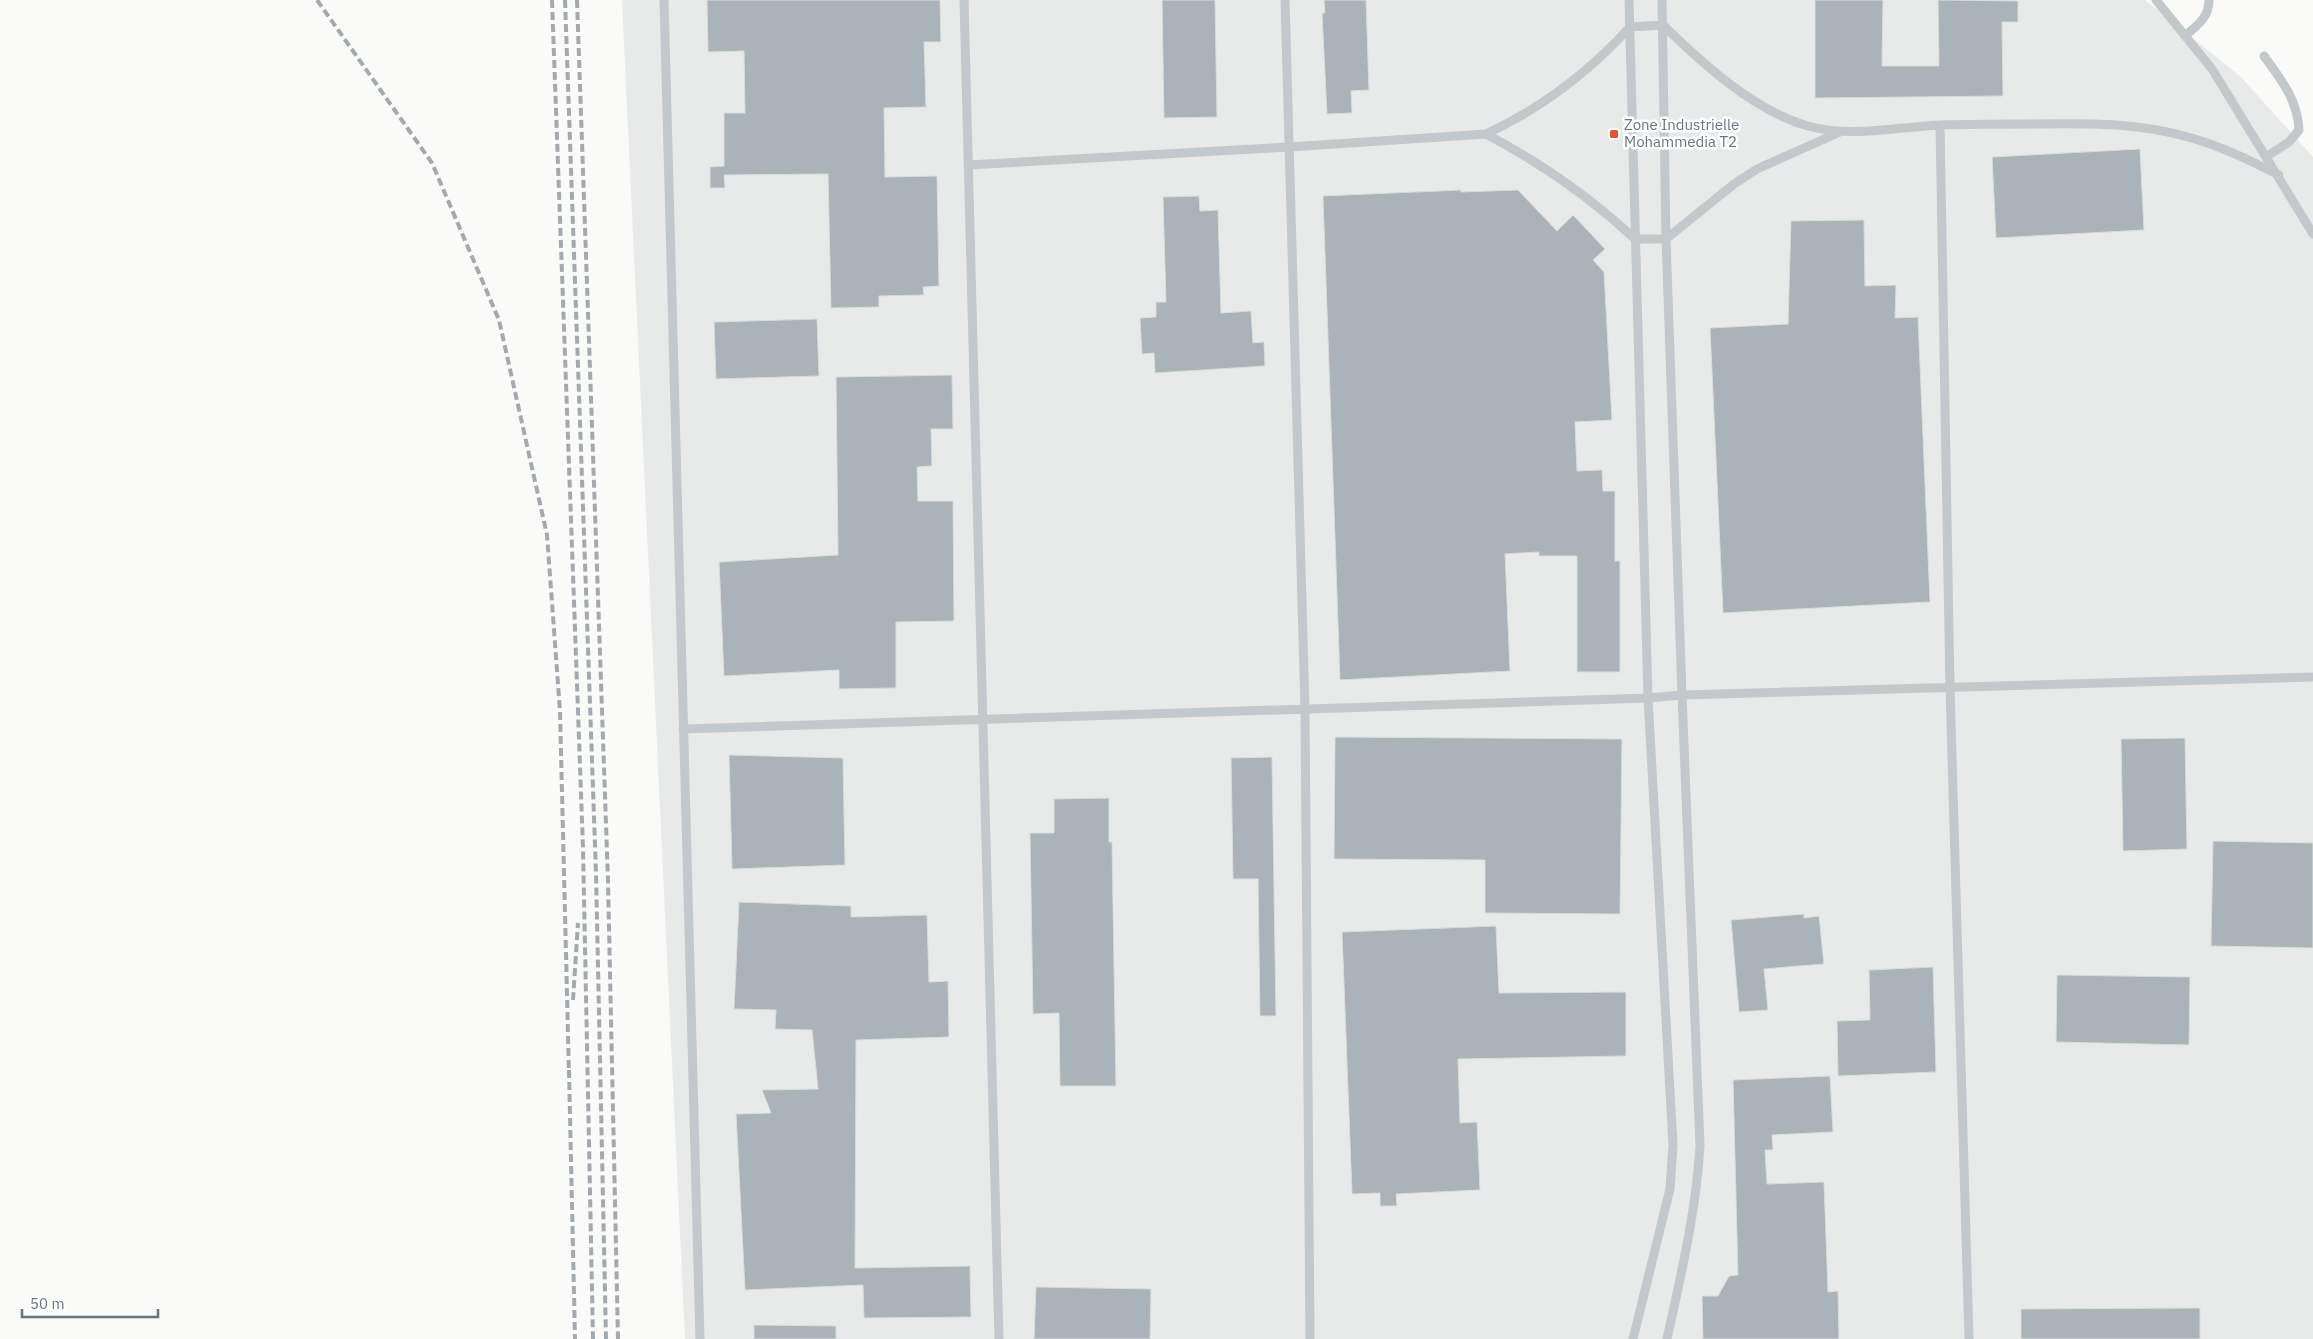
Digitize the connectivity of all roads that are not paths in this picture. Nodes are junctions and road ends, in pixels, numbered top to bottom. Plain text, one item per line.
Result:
1 (664, 0) edge
2 (964, 0) edge
3 (1285, 0) edge
4 (1629, 0) edge
5 (1662, 0) edge
6 (2156, 0) edge
7 (2209, 0) edge
8 (1663, 25) junction
9 (1630, 27) junction
10 (2186, 35) junction
11 (2264, 56) dead end
12 (1940, 125) junction
13 (1840, 132) junction
14 (1486, 134) junction
15 (1289, 147) junction
16 (2266, 157) junction
17 (968, 165) junction
18 (2278, 175) junction
19 (2313, 234) edge
20 (1636, 238) junction
21 (1666, 239) junction
22 (2313, 677) edge
23 (1950, 688) junction
24 (1682, 694) junction
25 (1648, 698) junction
26 (1305, 709) junction
27 (983, 719) junction
28 (682, 729) junction
29 (700, 1339) edge
30 (999, 1339) edge
31 (1310, 1339) edge
32 (1633, 1339) edge
33 (1668, 1339) edge
34 (1969, 1339) edge

1 - 28 lane
2 - 17 lane
3 - 15 lane
4 - 9 lane
5 - 8 lane
6 - 10 lane
7 - 10 lane
8 - 9 lane
8 - 13 lane
8 - 21 lane
9 - 14 lane
9 - 20 lane
10 - 16 lane
11 - 16 lane
12 - 13 lane
12 - 18 lane
12 - 23 lane
13 - 21 lane
14 - 15 lane
14 - 20 lane
15 - 17 lane
15 - 26 lane
16 - 18 lane
17 - 27 lane
18 - 19 lane
20 - 21 lane
20 - 25 lane
21 - 24 lane
22 - 23 lane
23 - 24 lane
23 - 34 lane
24 - 25 lane
24 - 33 lane
25 - 26 lane
25 - 32 lane
26 - 27 lane
26 - 31 lane
27 - 28 lane
27 - 30 lane
28 - 29 lane

